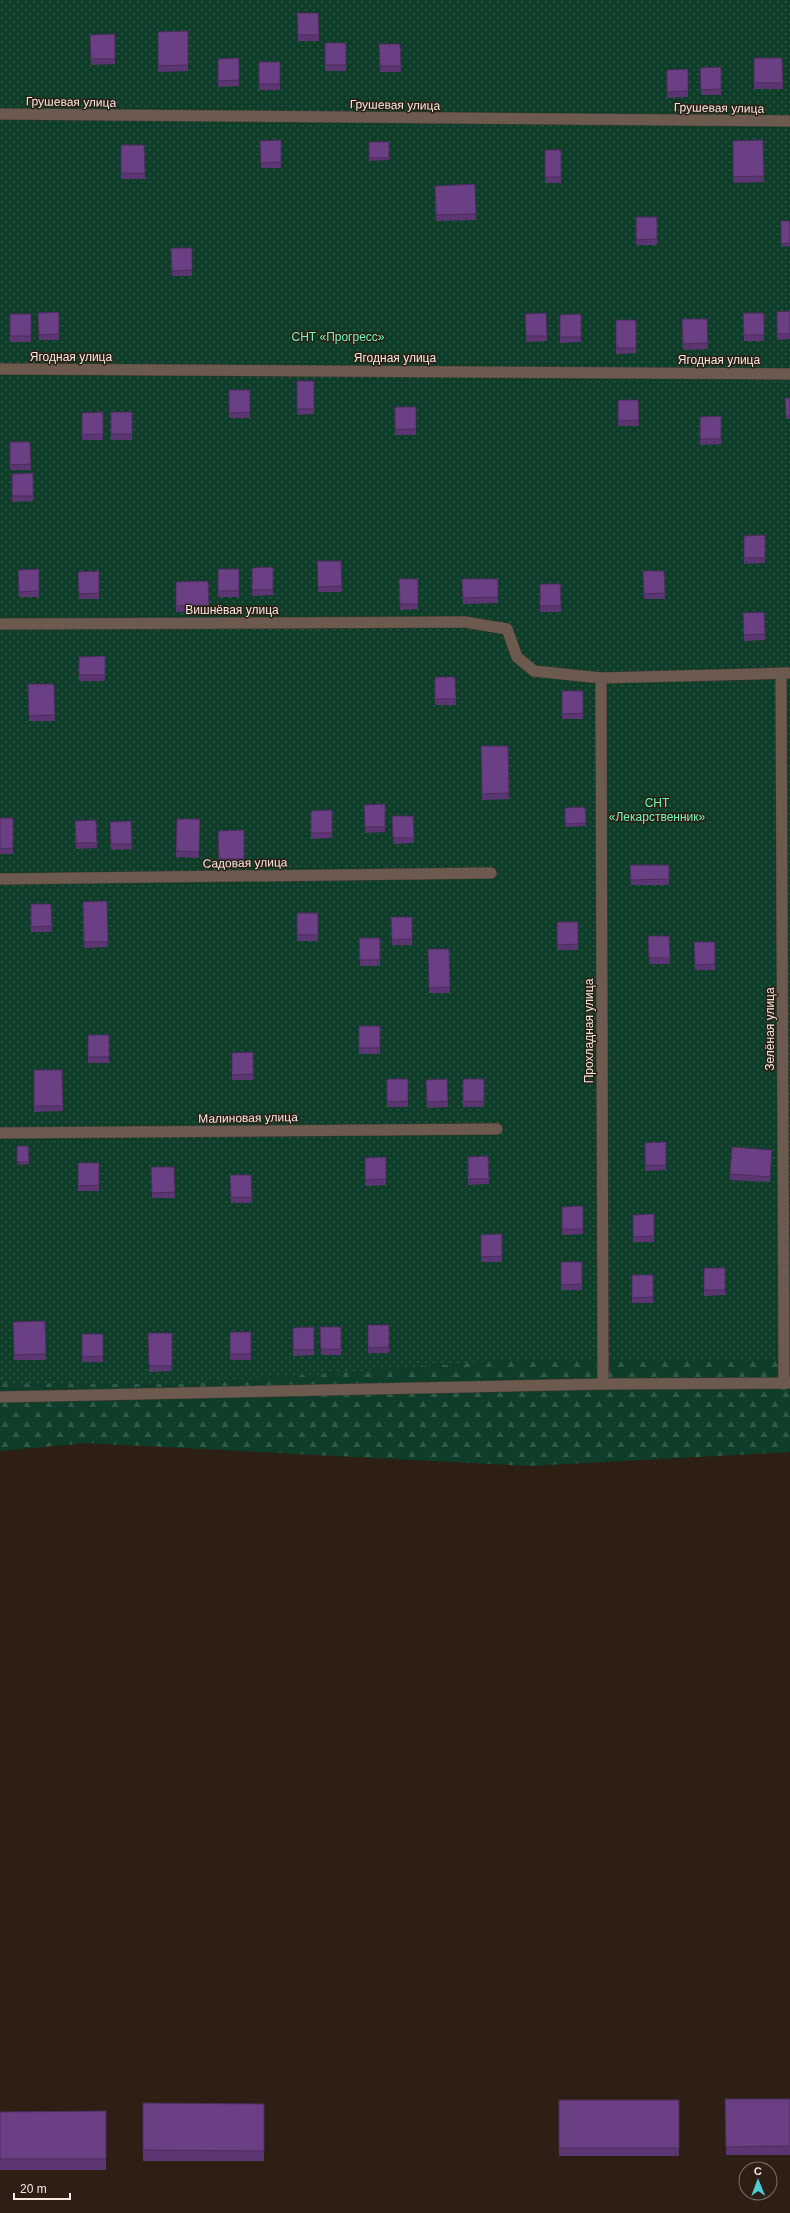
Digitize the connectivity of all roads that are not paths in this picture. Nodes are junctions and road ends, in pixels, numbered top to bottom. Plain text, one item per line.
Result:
1 (0, 114) edge
2 (790, 121) edge
3 (0, 369) edge
4 (790, 374) edge
5 (0, 624) edge
6 (786, 674) edge
7 (601, 678) junction
8 (491, 874) dead end
9 (0, 879) edge
10 (496, 1129) dead end
11 (0, 1133) edge
12 (787, 1383) edge
13 (603, 1384) junction
14 (0, 1397) edge

1 - 2 street, Грушевая улица
3 - 4 street, Ягодная улица
5 - 7 street, Вишнёвая улица
6 - 7 street
6 - 12 street, Зелёная улица
7 - 13 street, Прохладная улица
8 - 9 street, Садовая улица
10 - 11 street, Малиновая улица
12 - 13 street
13 - 14 street

